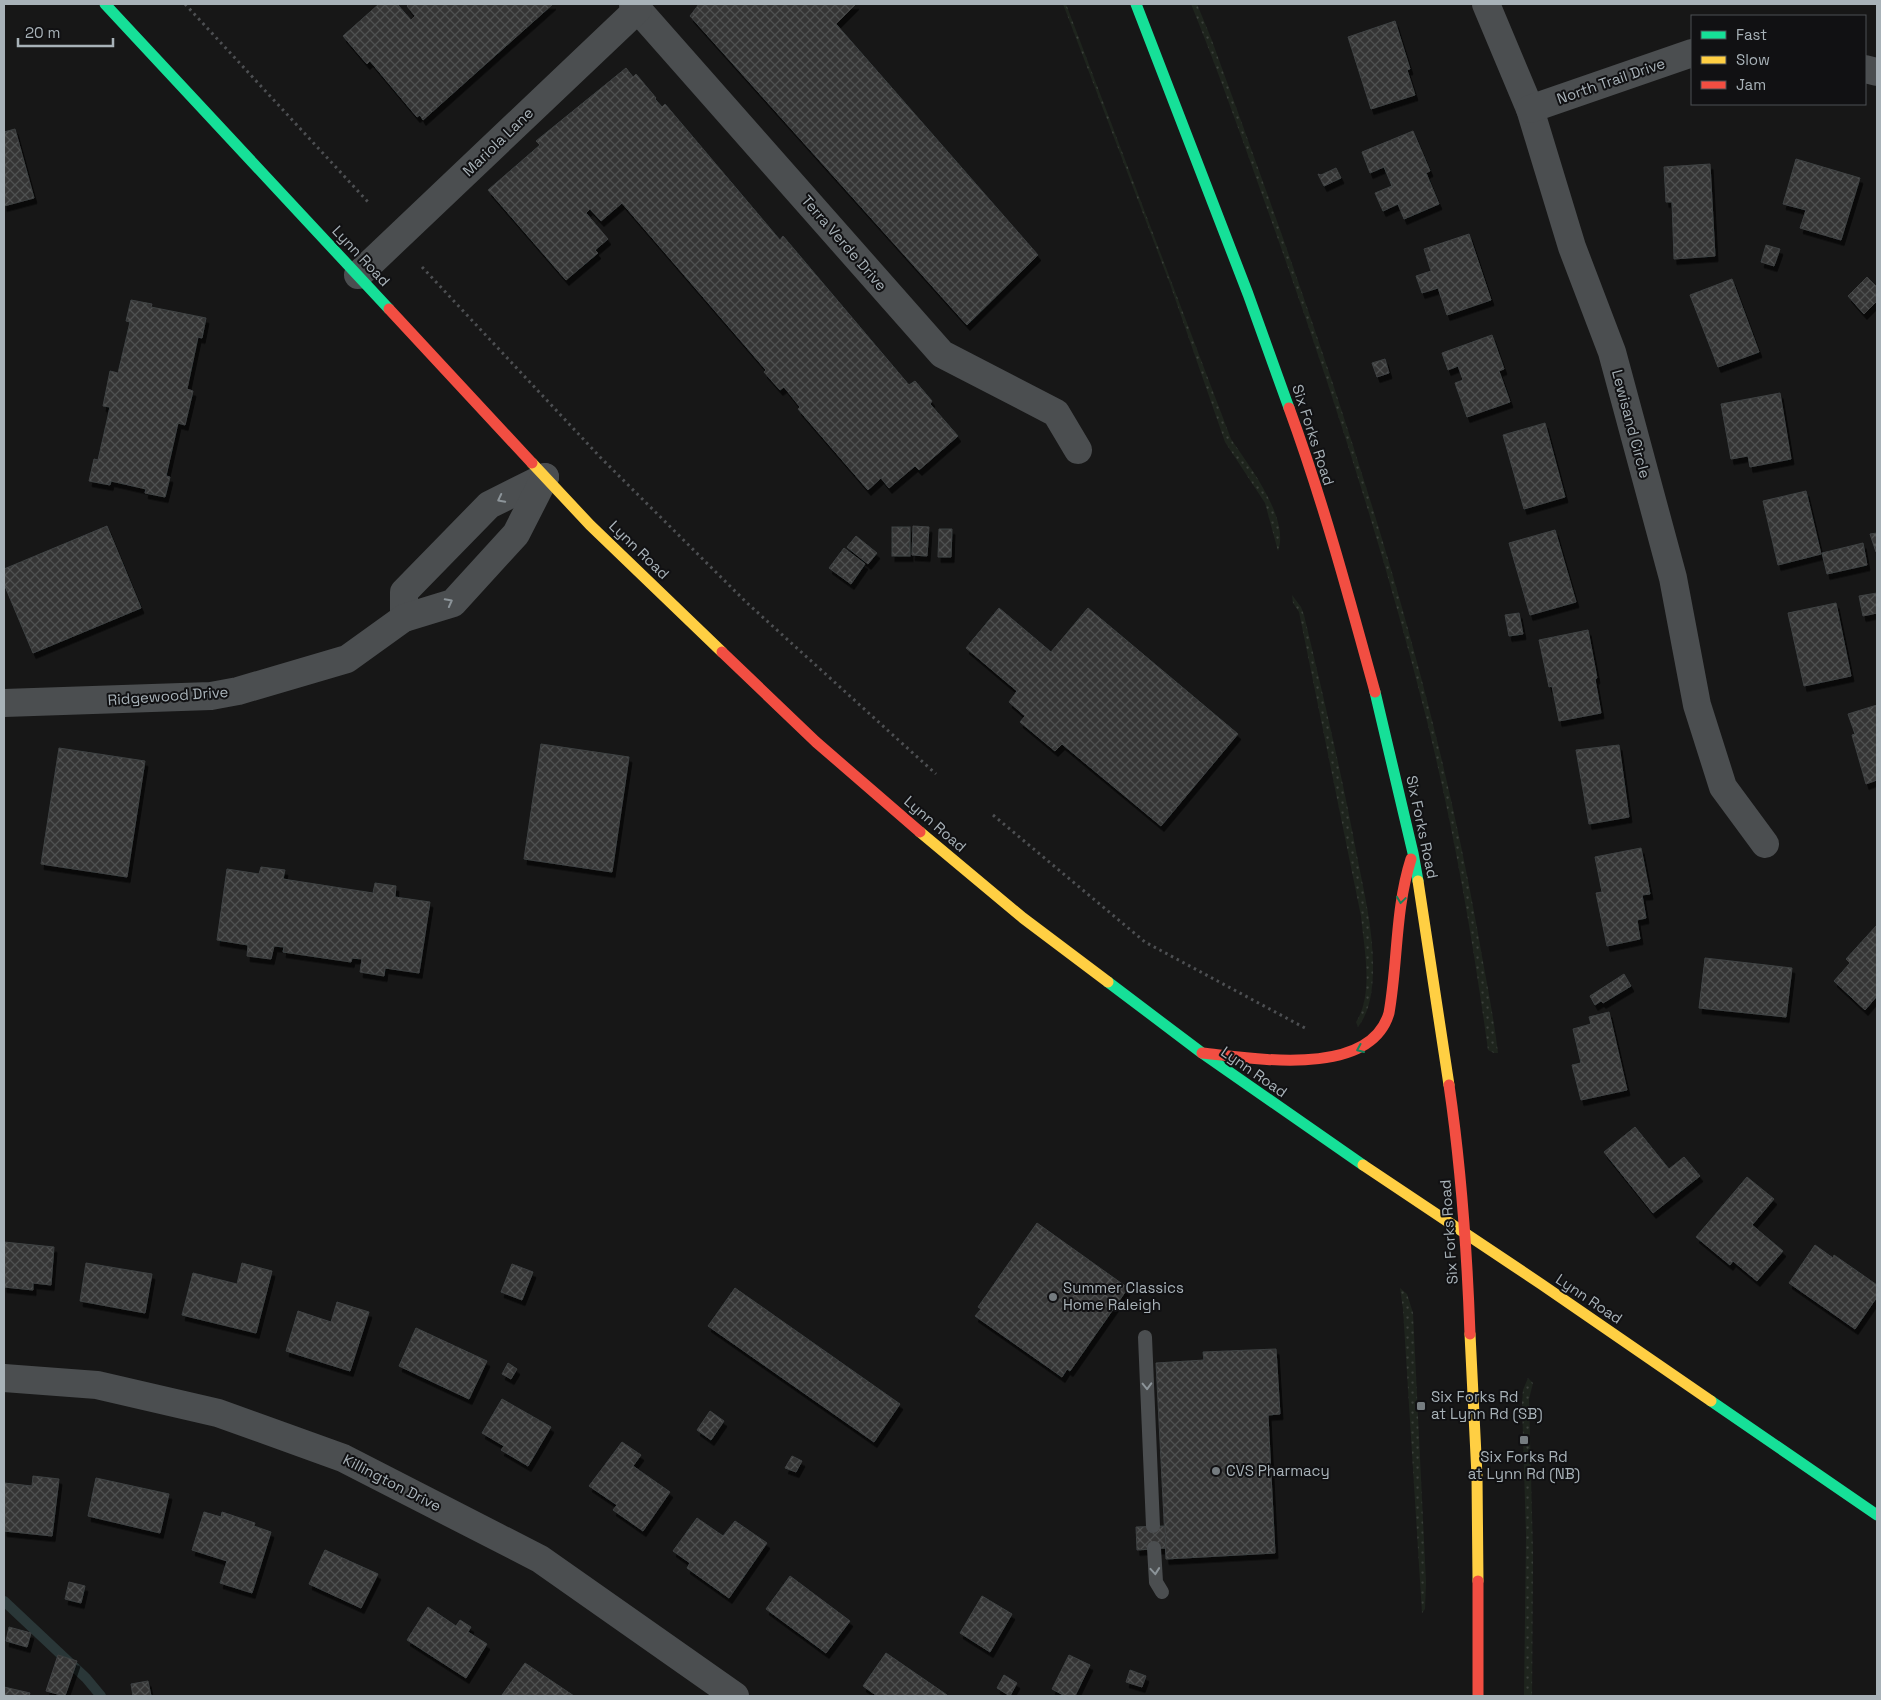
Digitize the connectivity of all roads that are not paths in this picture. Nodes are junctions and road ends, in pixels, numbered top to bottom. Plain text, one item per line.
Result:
1 (105, 4) edge
2 (1136, 4) edge
3 (1486, 4) edge
4 (635, 6) edge
5 (1691, 53) edge
6 (1530, 109) junction
7 (358, 275) junction
8 (1078, 450) dead end
9 (545, 477) junction
10 (404, 618) junction
11 (4, 703) edge
12 (1765, 844) dead end
13 (1414, 853) junction
14 (1202, 1053) junction
15 (1466, 1236) junction
16 (1145, 1337) dead end
17 (4, 1378) edge
18 (1877, 1515) edge
19 (1153, 1526) dead end
20 (1154, 1548) dead end
21 (1162, 1592) dead end
22 (735, 1696) edge
23 (1478, 1696) edge

1 - 7 main road, Lynn Road
2 - 13 main road, Six Forks Road
3 - 6 street, Lewisand Circle
4 - 7 street, Mariola Lane
4 - 8 street, Terra Verde Drive
5 - 6 street, North Trail Drive
6 - 12 street, Lewisand Circle
7 - 9 main road, Lynn Road
10 -> 9 street, Ridgewood Drive
9 -> 10 street
9 - 14 main road, Lynn Road
10 - 11 street, Ridgewood Drive
13 -> 14 main road
13 - 15 main road, Six Forks Road
14 - 15 main road, Lynn Road
15 - 18 main road, Lynn Road
15 - 23 main road, Six Forks Road
16 -> 19 lane
17 - 22 street, Killington Drive
20 -> 21 lane

